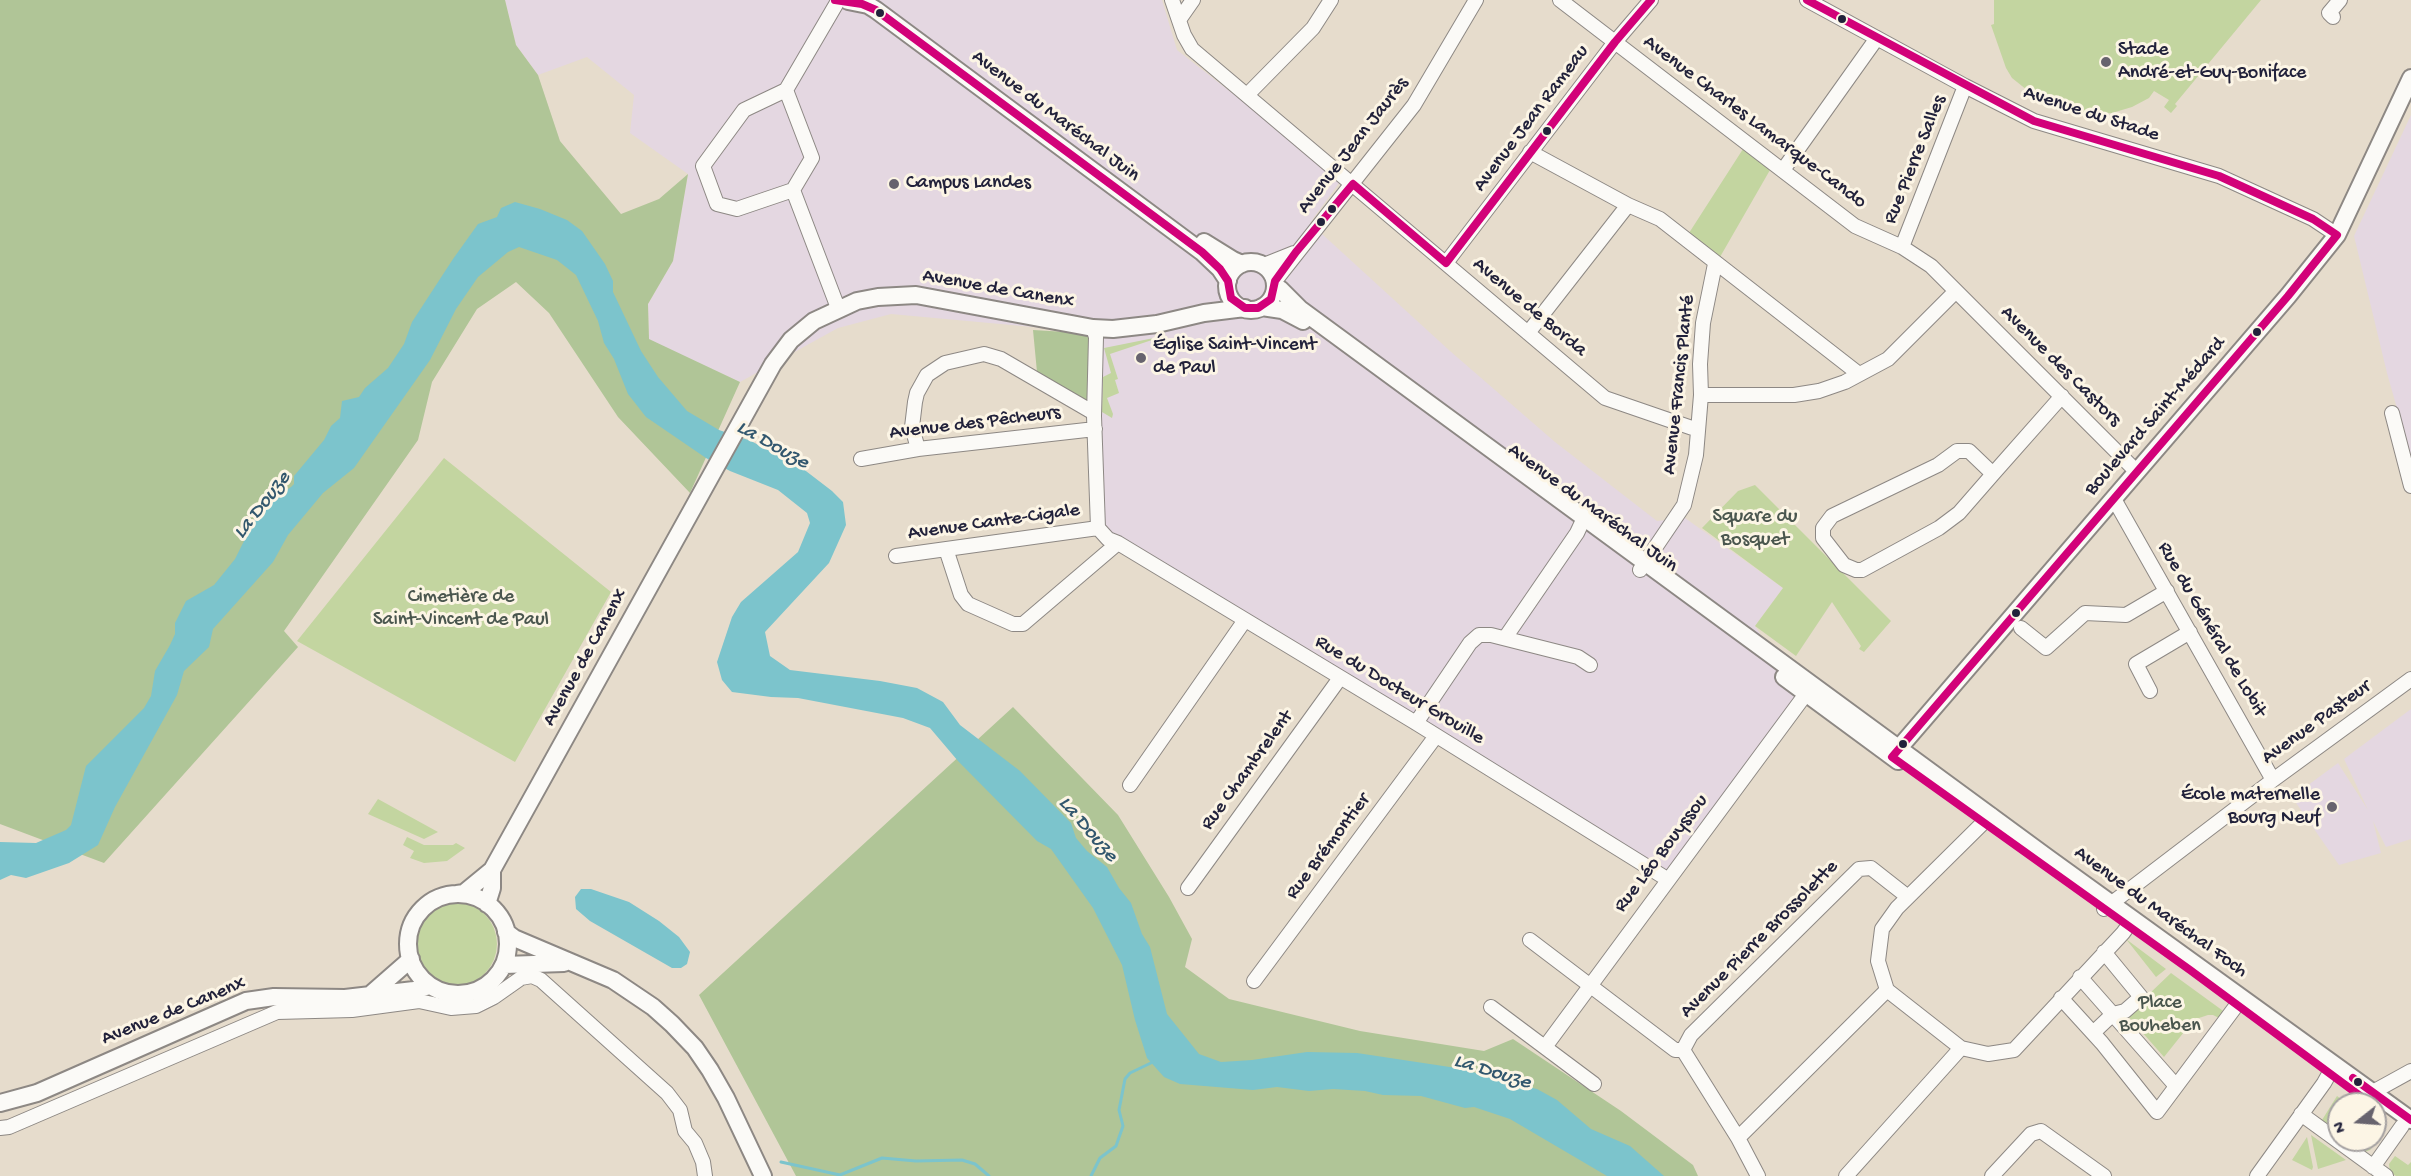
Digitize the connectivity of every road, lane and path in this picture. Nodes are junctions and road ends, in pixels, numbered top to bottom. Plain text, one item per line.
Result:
1 (876, 0) edge
2 (1173, 0) edge
3 (1193, 0) edge
4 (1331, 0) edge
5 (1476, 0) edge
6 (1560, 0) edge
7 (1651, 0) edge
8 (1807, 0) edge
9 (2340, 0) edge
10 (843, 1) edge
11 (2333, 17) dead end
12 (1179, 20) junction
13 (1877, 38) junction
14 (1615, 42) junction
15 (2411, 78) edge
16 (1965, 86) junction
17 (786, 90) junction
18 (1247, 96) junction
19 (1530, 152) junction
20 (1783, 170) junction
21 (1353, 184) junction
22 (793, 190) junction
23 (1628, 206) junction
24 (2337, 235) junction
25 (1902, 247) junction
26 (1296, 252) junction
27 (1446, 263) junction
28 (1242, 264) junction
29 (1715, 264) junction
30 (1264, 266) junction
31 (1228, 284) junction
32 (1275, 284) junction
33 (1956, 291) junction
34 (1262, 307) junction
35 (838, 308) junction
36 (1245, 308) junction
37 (1203, 313) junction
38 (1093, 328) junction
39 (1528, 333) junction
40 (1859, 374) junction
41 (1701, 395) junction
42 (2062, 396) junction
43 (1094, 413) junction
44 (2392, 413) dead end
45 (1095, 429) junction
46 (1698, 430) junction
47 (918, 449) junction
48 (861, 459) dead end
49 (2137, 472) junction
50 (1994, 474) junction
51 (2411, 486) edge
52 (2114, 499) junction
53 (1581, 521) junction
54 (1098, 528) junction
55 (1113, 541) junction
56 (946, 549) junction
57 (896, 556) dead end
58 (1643, 566) junction
59 (2167, 591) junction
60 (1245, 620) junction
61 (2021, 628) dead end
62 (2190, 632) junction
63 (1505, 638) junction
64 (1590, 665) dead end
65 (1340, 678) junction
66 (2411, 679) edge
67 (1809, 689) junction
68 (2150, 691) dead end
69 (1416, 723) junction
70 (1436, 736) junction
71 (1896, 752) junction
72 (2273, 780) junction
73 (1130, 785) dead end
74 (1987, 819) junction
75 (492, 870) junction
76 (1667, 879) junction
77 (1188, 888) dead end
78 (457, 894) junction
79 (1908, 897) junction
80 (487, 903) junction
81 (2108, 906) junction
82 (2130, 922) junction
83 (506, 932) junction
84 (1530, 940) dead end
85 (2104, 952) junction
86 (411, 959) junction
87 (568, 963) junction
88 (504, 965) junction
89 (2080, 977) junction
90 (1254, 981) dead end
91 (430, 986) junction
92 (1590, 986) junction
93 (1887, 990) junction
94 (371, 994) junction
95 (2061, 998) junction
96 (2240, 1001) junction
97 (1491, 1007) dead end
98 (2113, 1014) junction
99 (2093, 1033) junction
100 (1545, 1047) junction
101 (1961, 1048) junction
102 (1683, 1050) junction
103 (2331, 1069) junction
104 (2411, 1071) edge
105 (1594, 1084) dead end
106 (2178, 1084) junction
107 (2360, 1092) edge
108 (2381, 1092) edge
109 (0, 1103) edge
110 (2387, 1111) edge
111 (2301, 1114) junction
112 (2406, 1123) edge
113 (0, 1128) edge
114 (1738, 1138) junction
115 (2373, 1167) junction
116 (705, 1176) edge
117 (763, 1176) edge
118 (1758, 1176) edge
119 (1846, 1176) edge
120 (1992, 1176) edge
121 (2104, 1176) edge
122 (2256, 1176) edge
123 (2386, 1176) edge

1 - 28 main road, Avenue du Maréchal Juin
2 - 12 street, Avenue de Borda
3 - 12 street
4 - 18 street
5 - 21 street, Avenue Jean Jaurès
6 - 14 street, Avenue Charles Lamarque-Cando
7 - 14 street, Avenue Jean Rameau
8 - 13 street, Avenue du Stade
9 - 11 street
10 - 17 street
10 - 31 main road, Avenue du Maréchal Juin
12 - 18 street, Avenue de Borda
13 - 16 street, Avenue du Stade
13 - 20 street
14 - 19 street, Avenue Jean Rameau
14 - 20 street, Avenue Charles Lamarque-Cando
15 - 24 main road, Boulevard Saint-Médard
16 - 24 street, Avenue du Stade
16 - 25 street, Rue Pierre Salles
17 - 22 street
17 - 22 street
18 - 21 street, Avenue de Borda
19 - 23 street
19 - 27 street, Avenue Jean Rameau
20 - 25 street, Avenue Charles Lamarque-Cando
21 - 26 street, Avenue Jean Jaurès
21 - 27 street, Avenue de Borda
22 - 35 street
23 - 29 street
23 - 39 street
24 - 49 main road, Boulevard Saint-Médard
25 - 33 street, Avenue Charles Lamarque-Cando
26 - 30 street, Avenue Jean Jaurès
26 - 32 street, Avenue Jean Jaurès
27 - 39 street, Avenue de Borda
28 - 30 main road
28 - 31 main road
29 - 40 street
29 - 41 street, Avenue Francis Planté
30 - 32 main road
31 - 36 main road
31 - 37 main road
32 - 34 main road
32 - 53 main road, Avenue du Maréchal Juin
33 - 40 street
33 - 42 street, Avenue des Castors
34 - 36 main road
34 - 53 main road, Avenue du Maréchal Juin
35 - 38 main road, Avenue de Canenx
35 - 75 main road, Avenue de Canenx
36 - 37 main road, Avenue de Canenx
37 - 38 main road, Avenue de Canenx
38 - 43 street
39 - 46 street, Avenue de Borda
40 - 41 street
41 - 46 street, Avenue Francis Planté
42 - 49 street, Avenue des Castors
42 - 50 street
43 - 45 street
43 - 47 street
44 - 51 street
45 - 47 street, Avenue des Pêcheurs
45 - 54 street
46 - 58 street, Avenue Francis Planté
47 - 48 street, Avenue des Pêcheurs
49 - 52 main road, Boulevard Saint-Médard
50 - 50 street
52 - 59 street, Rue du Général de Lobit
52 - 71 main road, Boulevard Saint-Médard
53 - 58 main road, Avenue du Maréchal Juin
53 - 63 street
54 - 55 street, Rue du Docteur Grouille
54 - 56 street, Avenue Cante-Cigale
55 - 56 street
55 - 60 street, Rue du Docteur Grouille
56 - 57 street, Avenue Cante-Cigale
58 - 67 main road, Avenue du Maréchal Juin
59 - 61 street
59 - 62 street, Rue du Général de Lobit
60 - 65 street, Rue du Docteur Grouille
60 - 73 street
62 - 68 street
62 - 72 street, Rue du Général de Lobit
63 - 64 street
63 - 69 street
65 - 69 street, Rue du Docteur Grouille
65 - 77 street, Rue Chambrelent
66 - 72 street, Avenue Pasteur
67 - 71 main road, Avenue du Maréchal Juin
67 - 76 street, Rue Léo Bouyssou
69 - 70 street, Rue du Docteur Grouille
70 - 76 street, Rue du Docteur Grouille
70 - 90 street, Rue Brémontier
71 - 74 main road, Avenue du Maréchal Foch
72 - 81 street, Avenue Pasteur
74 - 79 street
74 - 81 main road, Avenue du Maréchal Foch
75 - 78 main road, Avenue de Canenx
75 - 80 main road, Avenue de Canenx
76 - 92 street, Rue Léo Bouyssou
78 - 80 main road
78 - 86 main road
79 - 93 street
79 - 102 street, Avenue Pierre Brossolette
80 - 83 main road
81 - 82 main road, Avenue du Maréchal Foch
82 - 85 street
82 - 96 main road, Avenue du Maréchal Foch
83 - 87 main road
83 - 88 main road
84 - 92 street
85 - 89 street
85 - 98 street
86 - 91 main road
86 - 94 main road
87 - 88 main road
87 - 117 main road
88 - 91 main road
89 - 95 street
89 - 98 street
91 - 94 main road, Avenue de Canenx
92 - 100 street, Rue Léo Bouyssou
92 - 102 street
93 - 101 street
93 - 114 street
94 - 109 main road, Avenue de Canenx
95 - 99 street
95 - 101 street
96 - 103 main road, Avenue du Maréchal Foch
96 - 106 street
97 - 100 street
98 - 99 street
98 - 106 street
99 - 106 street
100 - 105 street
101 - 119 street
102 - 114 street
103 - 107 main road, Avenue du Maréchal Foch
103 - 111 street
104 - 108 street
110 - 112 main road, Avenue du Maréchal Foch
111 - 115 street
111 - 122 street
112 - 115 street
113 - 116 street
114 - 118 street
115 - 123 street
120 - 121 street

